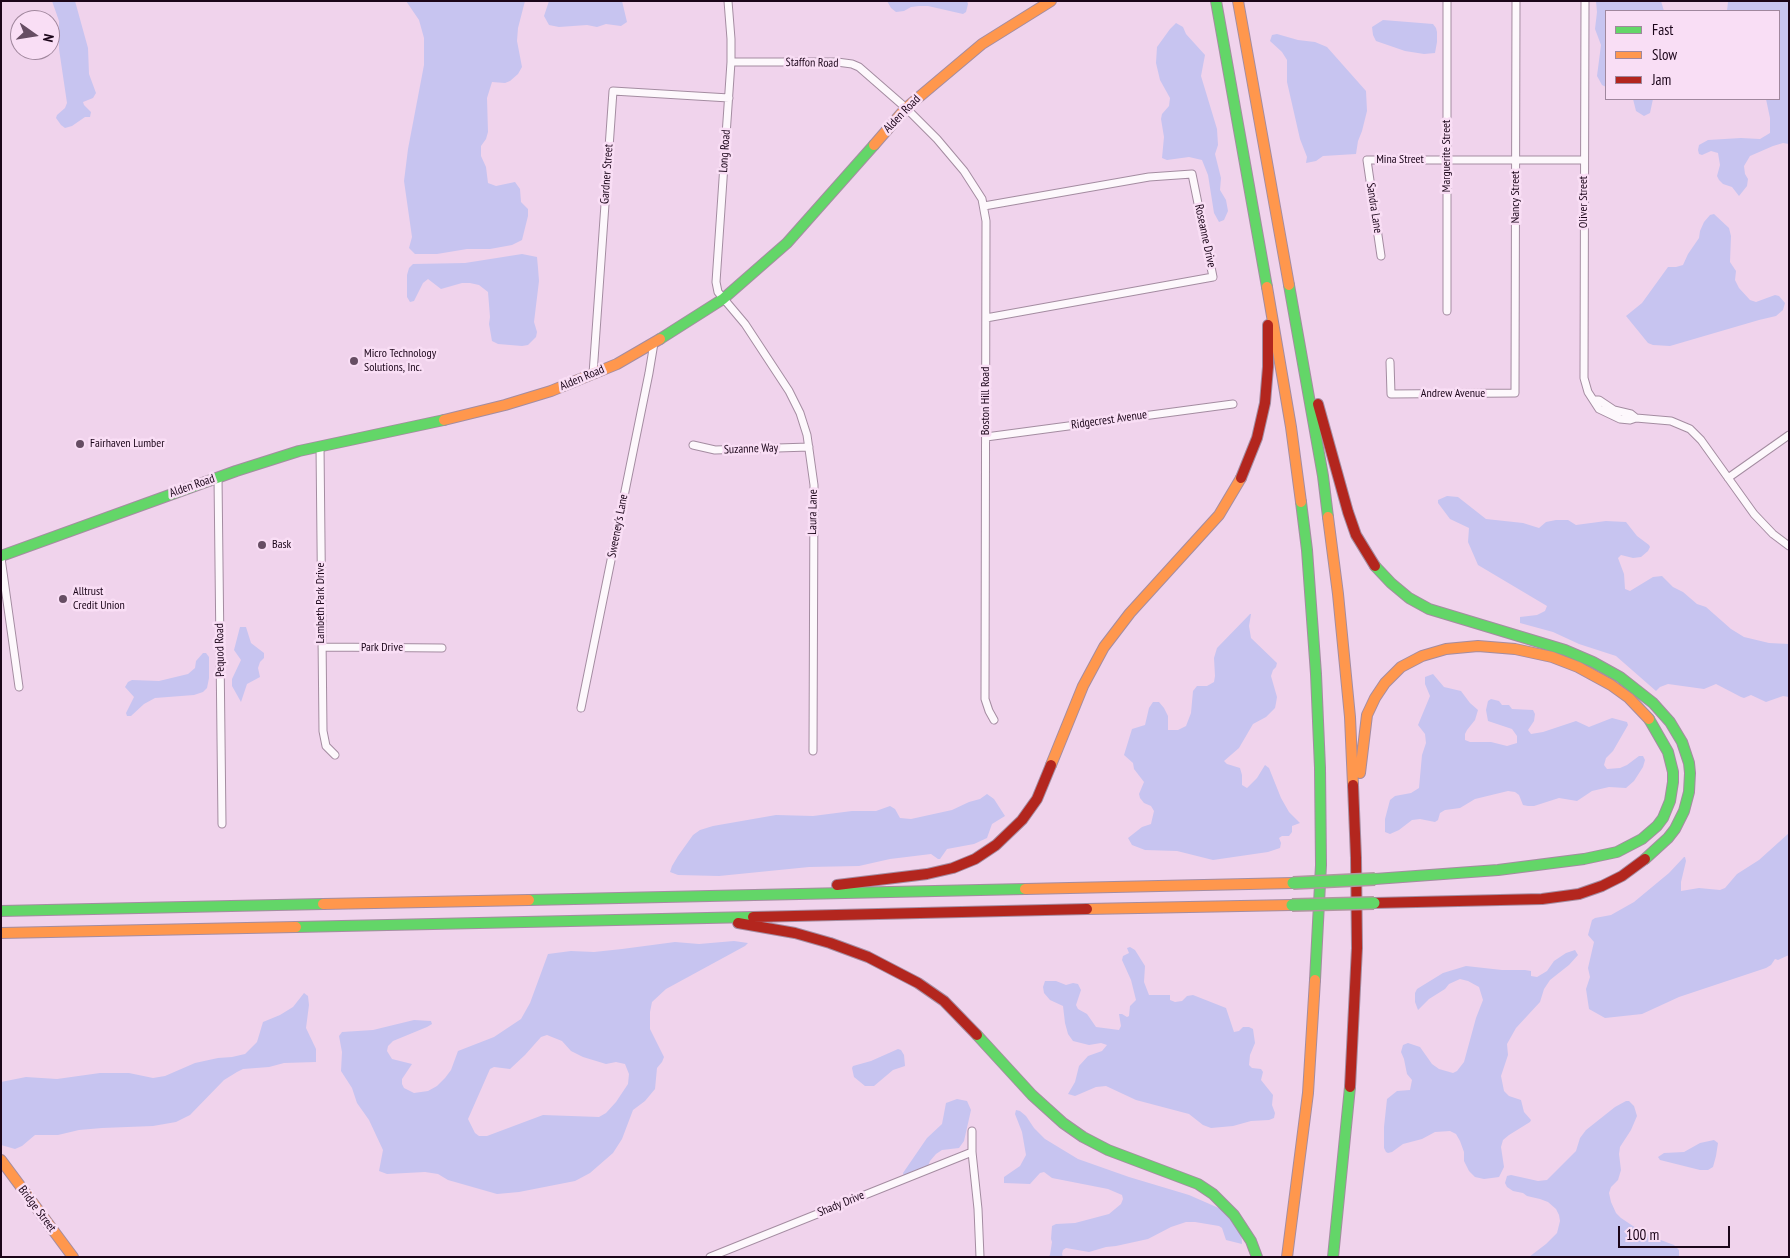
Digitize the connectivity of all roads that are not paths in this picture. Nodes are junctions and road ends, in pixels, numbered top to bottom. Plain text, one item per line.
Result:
1 (728, 1) edge
2 (1051, 1) edge
3 (1216, 1) edge
4 (1238, 1) edge
5 (1447, 1) edge
6 (1516, 1) edge
7 (1585, 1) edge
8 (731, 62) junction
9 (729, 98) junction
10 (906, 108) junction
11 (1366, 160) joint
12 (1447, 160) junction
13 (1516, 160) junction
14 (1584, 160) junction
15 (984, 206) junction
16 (1381, 256) dead end
17 (1266, 278) junction
18 (723, 299) junction
19 (1447, 311) dead end
20 (986, 318) junction
21 (1300, 341) junction
22 (654, 343) junction
23 (1390, 362) dead end
24 (592, 374) junction
25 (1515, 393) joint
26 (1233, 404) dead end
27 (1789, 435) edge
28 (986, 437) junction
29 (693, 445) dead end
30 (320, 446) junction
31 (809, 447) junction
32 (218, 477) junction
33 (1728, 478) junction
34 (1789, 546) edge
35 (1, 557) edge
36 (322, 647) junction
37 (442, 648) dead end
38 (19, 687) dead end
39 (581, 708) dead end
40 (994, 720) dead end
41 (813, 751) dead end
42 (335, 754) dead end
43 (222, 824) dead end
44 (1356, 858) junction
45 (767, 894) junction
46 (1, 911) edge
47 (694, 918) junction
48 (1, 933) edge
49 (972, 1131) dead end
50 (972, 1152) junction
51 (1, 1160) edge
52 (73, 1257) edge
53 (710, 1257) edge
54 (980, 1257) edge
55 (1257, 1257) edge
56 (1287, 1257) edge
57 (1333, 1257) edge

1 - 8 street, Long Road
2 - 10 main road, Alden Road
3 - 17 main road
4 - 21 main road
5 - 12 street, Marguerite Street
6 - 13 street, Nancy Street
7 - 14 street, Oliver Street
8 - 9 street, Long Road
8 - 10 street, Staffon Road
9 - 18 street, Long Road
9 - 24 street, Gardner Street
10 - 15 street, Boston Hill Road
10 - 18 main road, Alden Road
11 - 12 street, Mina Street
11 - 16 street, Sandra Lane
12 - 13 street, Mina Street
12 - 19 street, Marguerite Street
13 - 14 street, Mina Street
13 - 25 street, Nancy Street
14 - 33 street, Oliver Street
15 - 20 street, Boston Hill Road
15 - 20 street, Roseanne Drive
17 - 45 main road
17 - 56 main road
18 - 22 main road, Alden Road
18 - 31 street, Laura Lane
20 - 28 street, Boston Hill Road
21 - 44 main road
21 - 47 main road, bridge
22 - 24 main road, Alden Road
22 - 39 street, Sweeney's Lane
23 - 25 street, Andrew Avenue
24 - 30 main road, Alden Road
26 - 28 street, Ridgecrest Avenue
27 - 33 street
28 - 40 street, Boston Hill Road
29 - 31 street, Suzanne Way
30 - 32 main road, Alden Road
30 - 36 street, Lambeth Park Drive
31 - 41 street, Laura Lane
32 - 35 main road, Alden Road
32 - 43 street, Pequod Road
33 - 34 street, Oliver Street
35 - 38 street
36 - 37 street, Park Drive
36 - 42 street, Lambeth Park Drive
44 - 45 main road, bridge
44 - 57 main road
45 - 46 main road
47 - 48 main road
47 - 55 main road
49 - 50 street
50 - 53 street, Shady Drive
50 - 54 street
51 - 52 main road, Bridge Street

